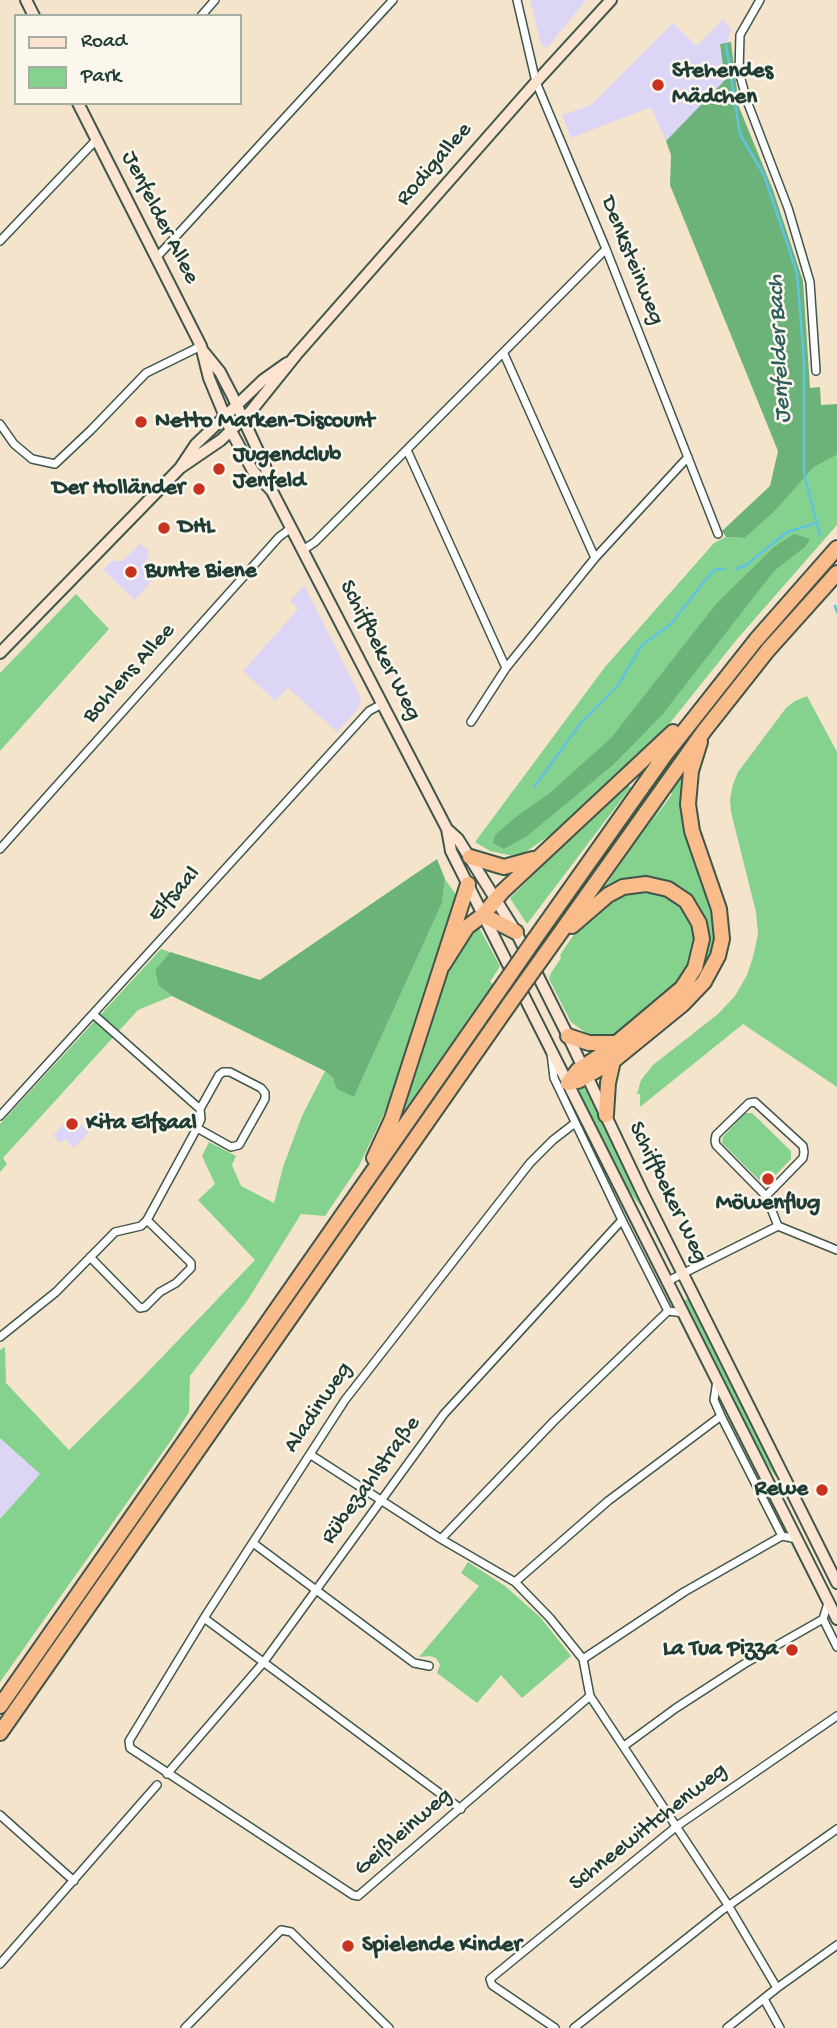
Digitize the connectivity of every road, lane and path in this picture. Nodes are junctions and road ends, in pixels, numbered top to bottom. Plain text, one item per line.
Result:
1 (215, 0) edge
2 (393, 0) edge
3 (517, 0) edge
4 (611, 0) edge
5 (760, 0) edge
6 (203, 14) edge
7 (536, 82) junction
8 (79, 105) edge
9 (96, 140) junction
10 (0, 241) edge
11 (606, 249) junction
12 (156, 258) junction
13 (202, 349) junction
14 (504, 354) junction
15 (293, 359) junction
16 (816, 372) dead end
17 (237, 406) junction
18 (225, 417) junction
19 (242, 419) junction
20 (0, 424) edge
21 (231, 431) junction
22 (407, 450) junction
23 (688, 457) junction
24 (180, 468) junction
25 (273, 493) junction
26 (291, 528) junction
27 (718, 534) dead end
28 (837, 548) edge
29 (303, 550) junction
30 (595, 558) junction
31 (837, 573) edge
32 (0, 653) edge
33 (506, 668) junction
34 (714, 692) junction
35 (382, 704) junction
36 (471, 722) dead end
37 (704, 731) junction
38 (447, 829) junction
39 (0, 849) edge
40 (544, 853) junction
41 (470, 858) junction
42 (468, 884) junction
43 (496, 898) junction
44 (483, 915) junction
45 (516, 932) junction
46 (545, 953) junction
47 (443, 965) junction
48 (93, 1014) junction
49 (568, 1036) junction
50 (616, 1043) junction
51 (551, 1049) junction
52 (613, 1060) junction
53 (585, 1071) junction
54 (568, 1083) junction
55 (200, 1109) junction
56 (606, 1115) junction
57 (0, 1116) edge
58 (575, 1123) junction
59 (197, 1128) junction
60 (359, 1191) junction
61 (766, 1196) junction
62 (147, 1220) junction
63 (622, 1220) junction
64 (778, 1226) junction
65 (837, 1250) edge
66 (90, 1257) junction
67 (682, 1273) junction
68 (668, 1281) junction
69 (668, 1311) junction
70 (684, 1313) junction
71 (0, 1337) edge
72 (717, 1380) junction
73 (721, 1416) junction
74 (311, 1455) junction
75 (767, 1480) junction
76 (788, 1486) junction
77 (382, 1500) junction
78 (782, 1536) junction
79 (441, 1538) junction
80 (797, 1539) junction
81 (253, 1543) junction
82 (515, 1582) junction
83 (837, 1583) edge
84 (317, 1590) junction
85 (833, 1601) edge
86 (204, 1618) junction
87 (823, 1619) junction
88 (837, 1619) edge
89 (837, 1647) edge
90 (583, 1659) junction
91 (263, 1663) junction
92 (429, 1666) dead end
93 (590, 1696) junction
94 (0, 1706) edge
95 (837, 1716) edge
96 (0, 1733) edge
97 (129, 1741) joint
98 (624, 1746) junction
99 (167, 1774) junction
100 (157, 1785) dead end
101 (461, 1809) junction
102 (0, 1815) edge
103 (677, 1826) junction
104 (837, 1829) edge
105 (74, 1881) junction
106 (728, 1905) junction
107 (837, 1945) edge
108 (0, 1964) edge
109 (776, 1988) junction
110 (764, 1999) junction
111 (185, 2028) edge
112 (389, 2028) edge
113 (555, 2028) edge
114 (574, 2028) edge
115 (727, 2028) edge
116 (779, 2028) edge

1 - 6 street
2 - 12 street
3 - 7 street, Denksteinweg
4 - 7 main road, Rodigallee
5 - 16 street
7 - 11 street, Denksteinweg
7 - 15 main road, Rodigallee
8 - 9 main road, Jenfelder Allee
9 - 10 street
9 - 12 main road, Jenfelder Allee
11 - 14 street
11 - 23 street, Denksteinweg
12 - 13 main road, Jenfelder Allee
13 - 17 main road, Jenfelder Allee
13 - 18 main road, Jenfelder Allee
13 - 20 street
14 - 22 street
14 - 30 street
15 - 17 main road, Rodigallee
15 - 19 main road, Rodigallee
17 - 18 main road, Rodigallee
17 - 19 main road, Schiffbeker Weg
18 - 21 main road, Schiffbeker Weg
18 - 24 main road, Rodigallee
19 - 21 main road, Rodigallee
19 - 25 main road, Schiffbeker Weg
21 - 24 main road, Rodigallee
21 - 25 main road, Schiffbeker Weg
22 - 29 street
22 - 33 street
23 - 27 street, Denksteinweg
23 - 30 street
24 - 32 main road, Rodigallee
25 - 26 main road, Schiffbeker Weg
26 - 29 main road, Schiffbeker Weg
26 - 39 street, Bohlens Allee
28 - 34 highway
29 - 35 main road, Schiffbeker Weg
30 - 33 street
31 - 37 highway
33 - 36 street
34 - 40 highway
34 - 60 highway, bridge
35 - 38 main road, Schiffbeker Weg
35 - 48 street, Elfsaal
37 - 46 highway
37 - 52 highway
38 - 41 main road, Schiffbeker Weg
38 - 42 main road, Schiffbeker Weg
40 - 41 highway
40 - 43 highway
41 - 43 main road, Schiffbeker Weg
42 - 44 main road, Schiffbeker Weg
42 - 47 highway
43 - 44 highway
43 - 45 main road, Schiffbeker Weg
44 - 45 highway
44 - 47 highway
44 - 51 main road, Schiffbeker Weg
45 - 49 main road, Schiffbeker Weg
46 - 50 highway
46 - 96 highway, bridge
47 - 60 highway
48 - 55 street
48 - 57 street, Elfsaal
49 - 50 highway
49 - 53 main road, Schiffbeker Weg
50 - 53 highway
51 - 54 main road, Schiffbeker Weg
51 - 58 street, Schiffbeker Weg
52 - 53 highway
52 - 56 highway
53 - 54 highway
53 - 56 main road, Schiffbeker Weg
54 - 68 main road, Schiffbeker Weg
55 - 59 street
55 - 59 street
56 - 67 main road, Schiffbeker Weg
58 - 63 street, Schiffbeker Weg
58 - 74 street, Aladinweg
59 - 62 street
60 - 94 highway
61 - 61 street
61 - 64 street
62 - 66 street
62 - 66 street
63 - 69 street, Schiffbeker Weg
63 - 77 street, Rübezahlstraße
64 - 65 street
64 - 67 street
66 - 71 street
67 - 68 street
67 - 76 main road, Schiffbeker Weg
68 - 70 main road, Schiffbeker Weg
69 - 70 street
69 - 79 street
70 - 72 main road, Schiffbeker Weg
72 - 73 street, Schiffbeker Weg
72 - 75 main road, Schiffbeker Weg
73 - 78 street, Schiffbeker Weg
73 - 82 street
74 - 77 street
74 - 81 street, Aladinweg
75 - 76 main road
75 - 80 main road, Schiffbeker Weg
76 - 83 main road, Schiffbeker Weg
77 - 79 street
77 - 84 street, Rübezahlstraße
78 - 80 street
78 - 90 street
79 - 82 street
80 - 85 main road, Schiffbeker Weg
81 - 84 street
81 - 86 street, Aladinweg
82 - 90 street
84 - 91 street, Rübezahlstraße
84 - 92 street
85 - 87 street
85 - 88 main road, Schiffbeker Weg
86 - 91 street
86 - 97 street, Aladinweg
87 - 89 street
87 - 98 street
90 - 93 street
91 - 99 street, Rübezahlstraße
91 - 101 street
93 - 98 street
93 - 101 street, Geißleinweg
95 - 103 street, Schneewittchenweg
97 - 99 street, Geißleinweg
98 - 103 street
99 - 101 street, Geißleinweg
100 - 105 street
102 - 105 street
103 - 106 street
103 - 113 street, Schneewittchenweg
104 - 106 street
105 - 108 street
106 - 109 street
106 - 114 street
107 - 109 street
109 - 110 street
110 - 115 street
110 - 116 street
111 - 112 street

